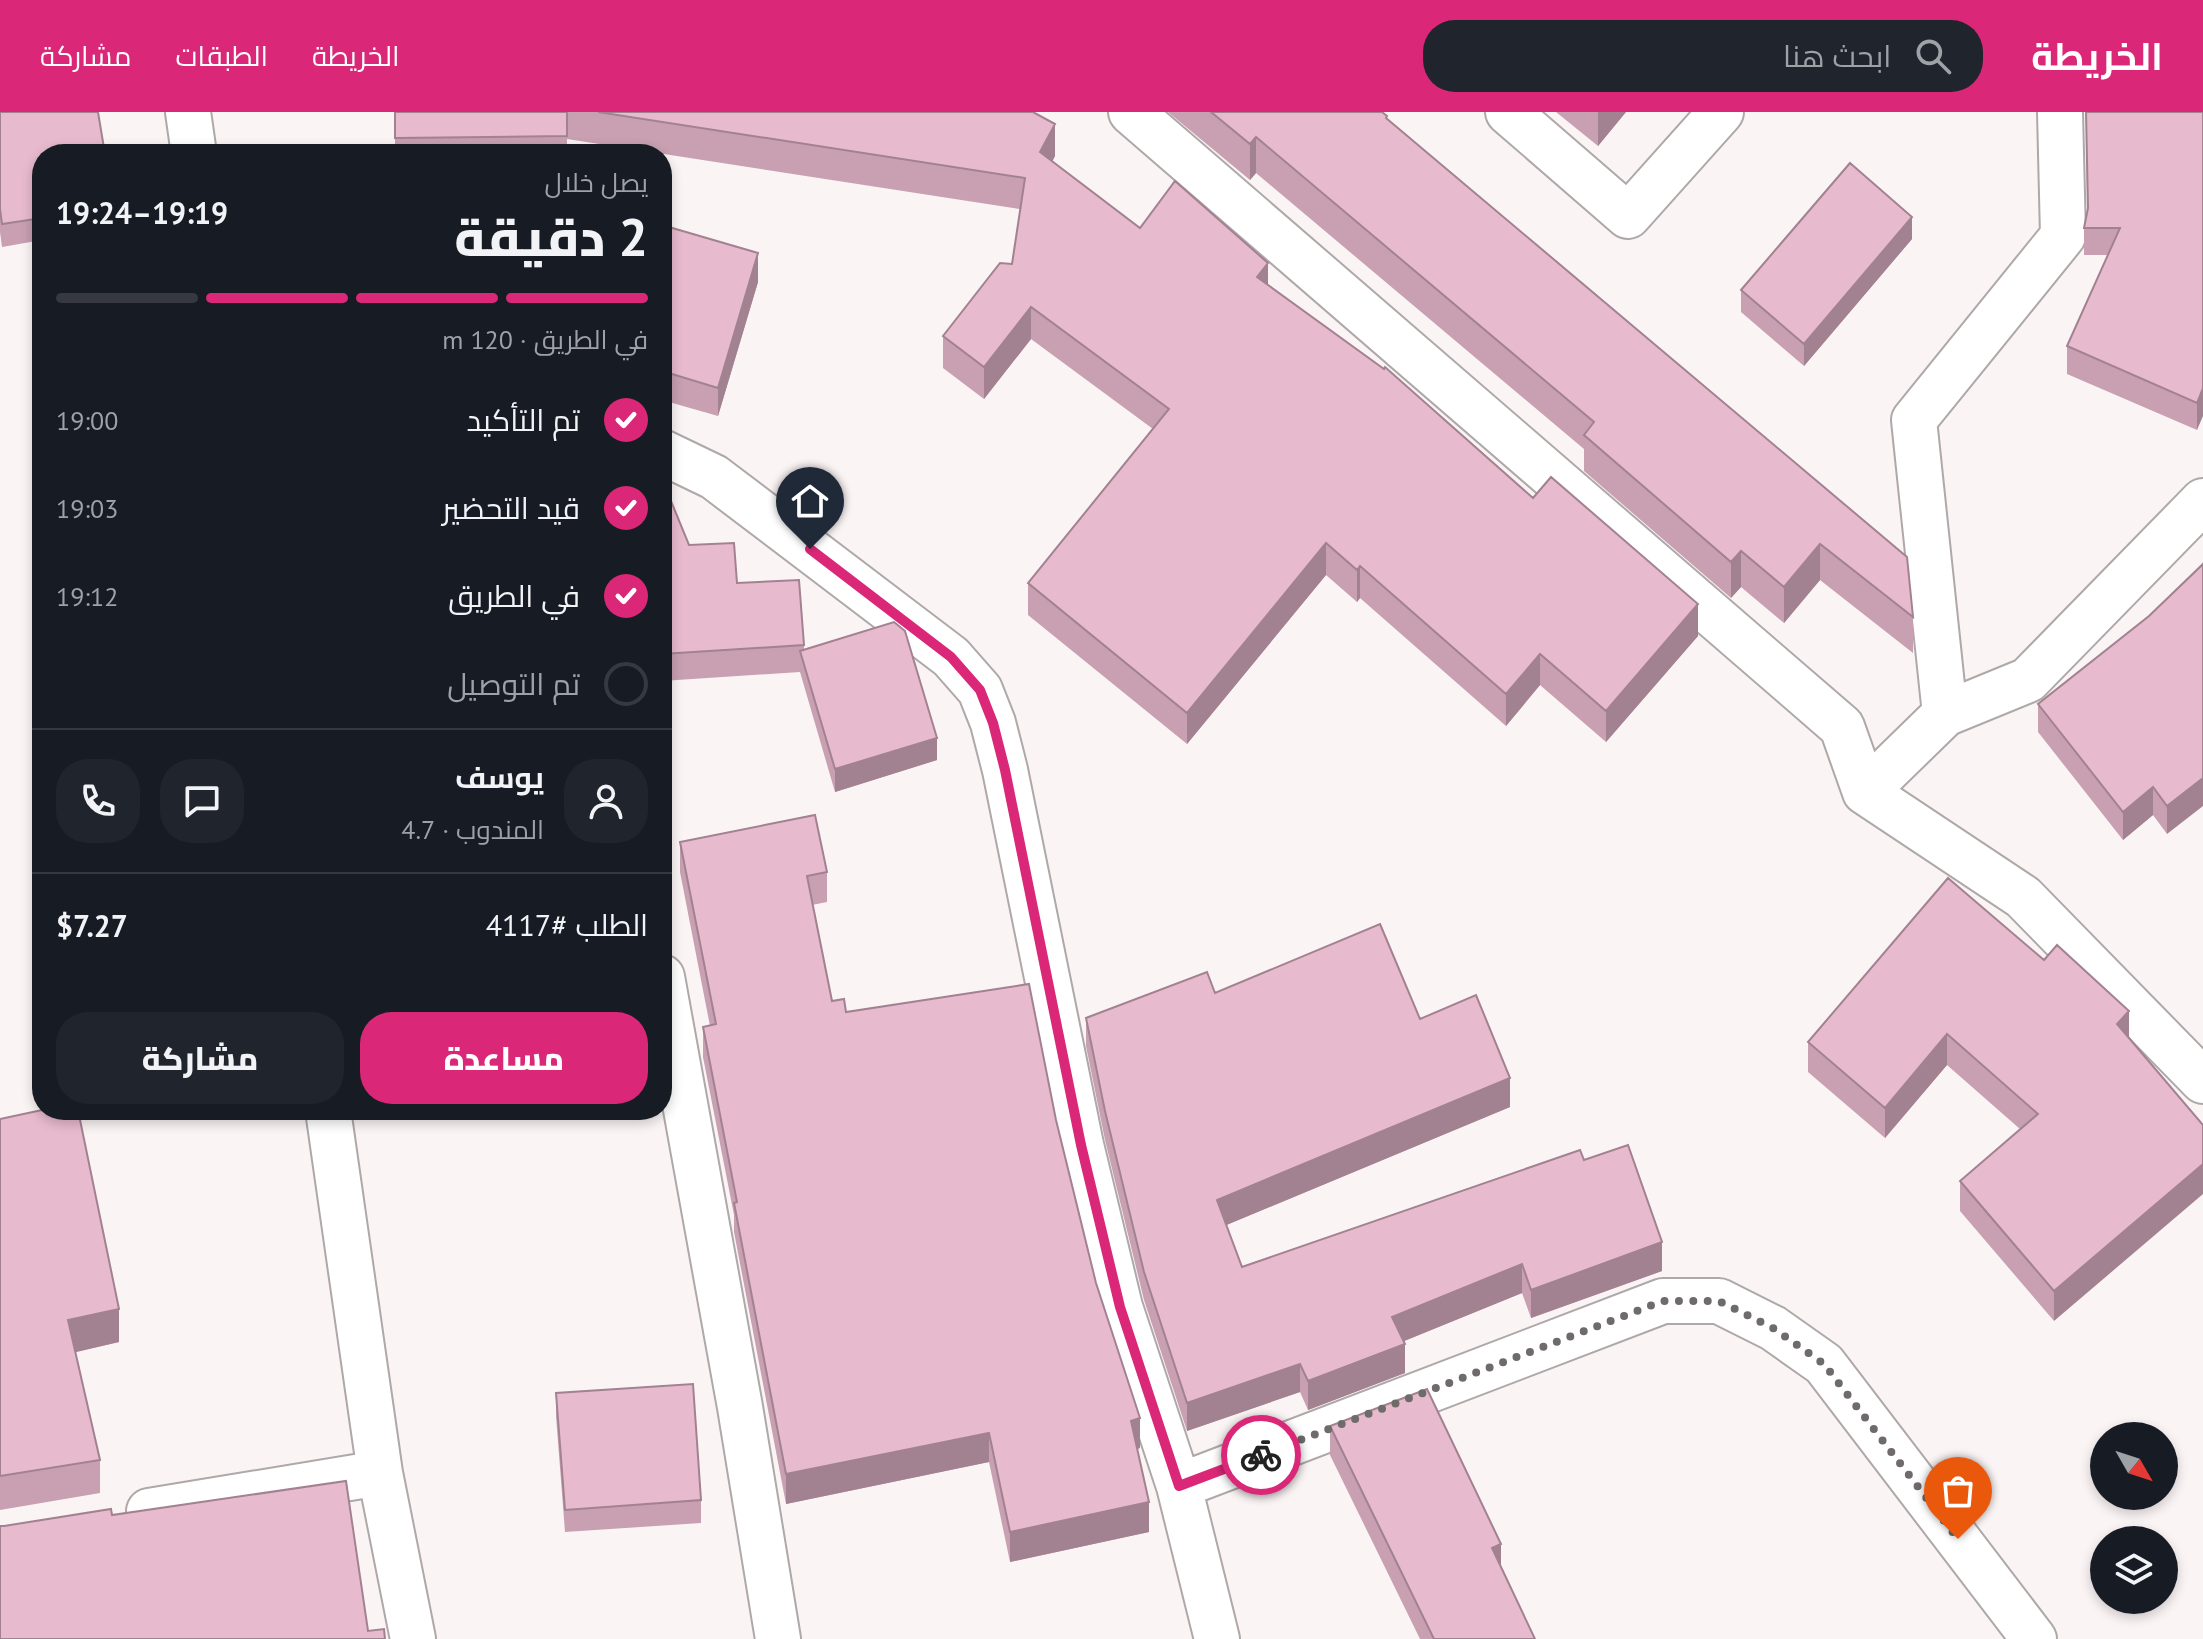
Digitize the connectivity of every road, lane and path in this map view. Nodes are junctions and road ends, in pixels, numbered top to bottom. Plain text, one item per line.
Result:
1 (188, 112) edge
2 (1131, 112) edge
3 (1508, 112) edge
4 (1721, 112) edge
5 (2060, 112) edge
6 (193, 144) edge
7 (672, 457) edge
8 (2203, 501) edge
9 (1945, 714) junction
10 (1865, 792) junction
11 (672, 1032) edge
12 (2203, 1081) edge
13 (329, 1120) edge
14 (380, 1473) junction
15 (1179, 1486) junction
16 (106, 1518) edge
17 (413, 1639) edge
18 (778, 1639) edge
19 (1217, 1639) edge
20 (2034, 1639) edge

1 - 6 street
2 - 10 street
3 - 4 street
5 - 9 street
7 - 15 street
8 - 9 street
9 - 10 street
10 - 12 street
11 - 18 street
13 - 14 street
14 - 16 street
14 - 17 street
15 - 19 street
15 - 20 street

